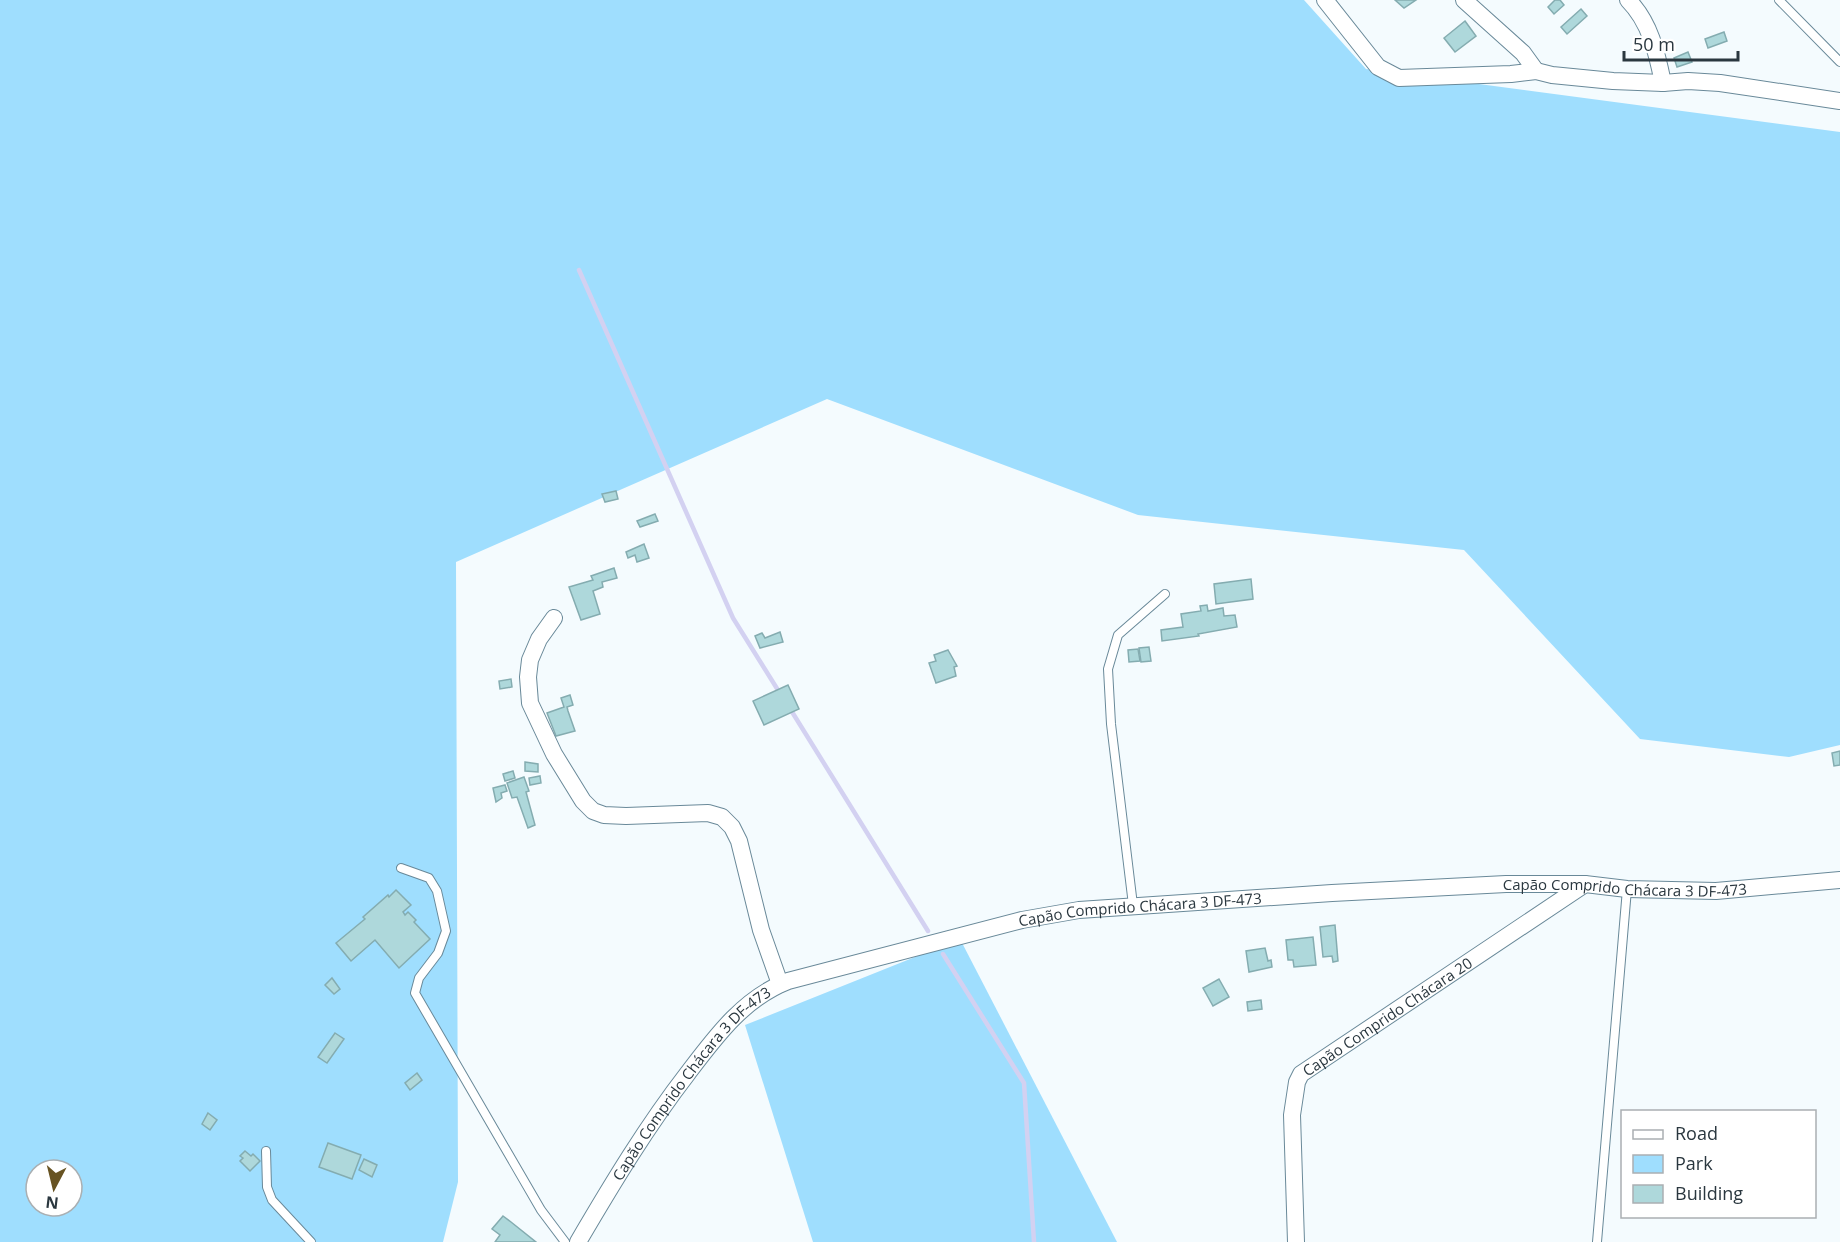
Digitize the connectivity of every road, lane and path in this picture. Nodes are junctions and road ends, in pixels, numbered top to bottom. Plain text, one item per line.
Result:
1 (1325, 0) edge
2 (1464, 0) edge
3 (1628, 0) edge
4 (1779, 0) edge
5 (1840, 62) edge
6 (1536, 71) junction
7 (1663, 83) junction
8 (1840, 100) edge
9 (1165, 594) dead end
10 (554, 618) dead end
11 (401, 868) dead end
12 (1840, 880) edge
13 (1585, 884) junction
14 (1627, 889) junction
15 (1133, 905) junction
16 (780, 984) junction
17 (266, 1150) dead end
18 (311, 1242) edge
19 (565, 1242) edge
20 (578, 1242) edge
21 (1296, 1242) edge
22 (1597, 1242) edge

1 - 6 street
2 - 6 street
3 - 7 street
4 - 5 lane
6 - 7 street
7 - 8 street
9 - 15 lane
10 - 16 street
11 - 19 lane
12 - 14 street, Capão Comprido Chácara 3 DF-473
13 - 14 street, Capão Comprido Chácara 3 DF-473
13 - 15 street, Capão Comprido Chácara 3 DF-473
13 - 21 street, Capão Comprido Chácara 20
14 - 22 lane
15 - 16 street, Capão Comprido Chácara 3 DF-473
16 - 20 street, Capão Comprido Chácara 3 DF-473
17 - 18 lane

